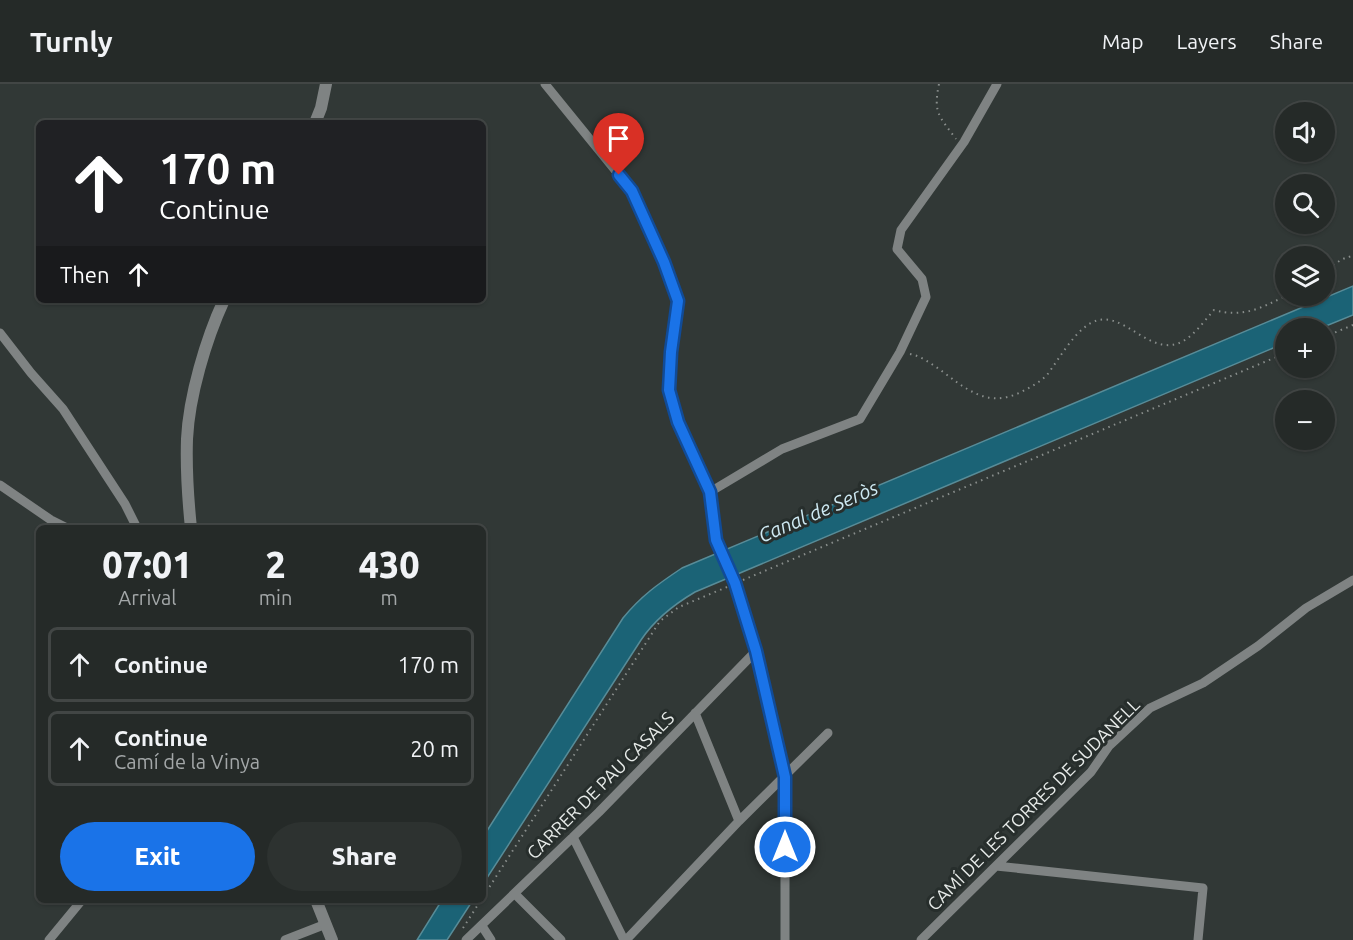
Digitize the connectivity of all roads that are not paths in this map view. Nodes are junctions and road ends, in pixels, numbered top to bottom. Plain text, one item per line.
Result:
1 (326, 84) edge
2 (545, 84) edge
3 (997, 84) edge
4 (316, 120) edge
5 (223, 303) edge
6 (0, 333) edge
7 (0, 484) edge
8 (710, 492) junction
9 (61, 525) edge
10 (136, 525) edge
11 (190, 525) edge
12 (1353, 580) edge
13 (756, 651) junction
14 (695, 713) junction
15 (828, 733) dead end
16 (785, 777) junction
17 (739, 821) junction
18 (573, 837) junction
19 (996, 866) junction
20 (515, 894) junction
21 (80, 903) edge
22 (316, 903) edge
23 (326, 924) junction
24 (482, 926) junction
25 (49, 940) edge
26 (285, 940) edge
27 (332, 940) edge
28 (466, 940) edge
29 (491, 940) edge
30 (561, 940) edge
31 (625, 940) edge
32 (785, 940) edge
33 (921, 940) edge
34 (1198, 940) edge

1 - 4 street
2 - 8 street
3 - 8 street
5 - 11 street
6 - 10 street
7 - 9 street
8 - 13 street
12 - 19 street, CAMÍ DE LES TORRES DE SUDANELL
13 - 14 street, CARRER DE PAU CASALS
13 - 16 street
14 - 17 street
14 - 18 street, CARRER DE PAU CASALS
15 - 16 street
16 - 17 street
16 - 32 street
17 - 31 street
18 - 20 street, CARRER DE PAU CASALS
18 - 31 street
19 - 33 street, CAMÍ DE LES TORRES DE SUDANELL
19 - 34 street
20 - 24 street, CARRER DE PAU CASALS
20 - 30 street
21 - 25 street
22 - 23 street
23 - 26 street
23 - 27 street
24 - 28 street, CARRER DE PAU CASALS
24 - 29 street

